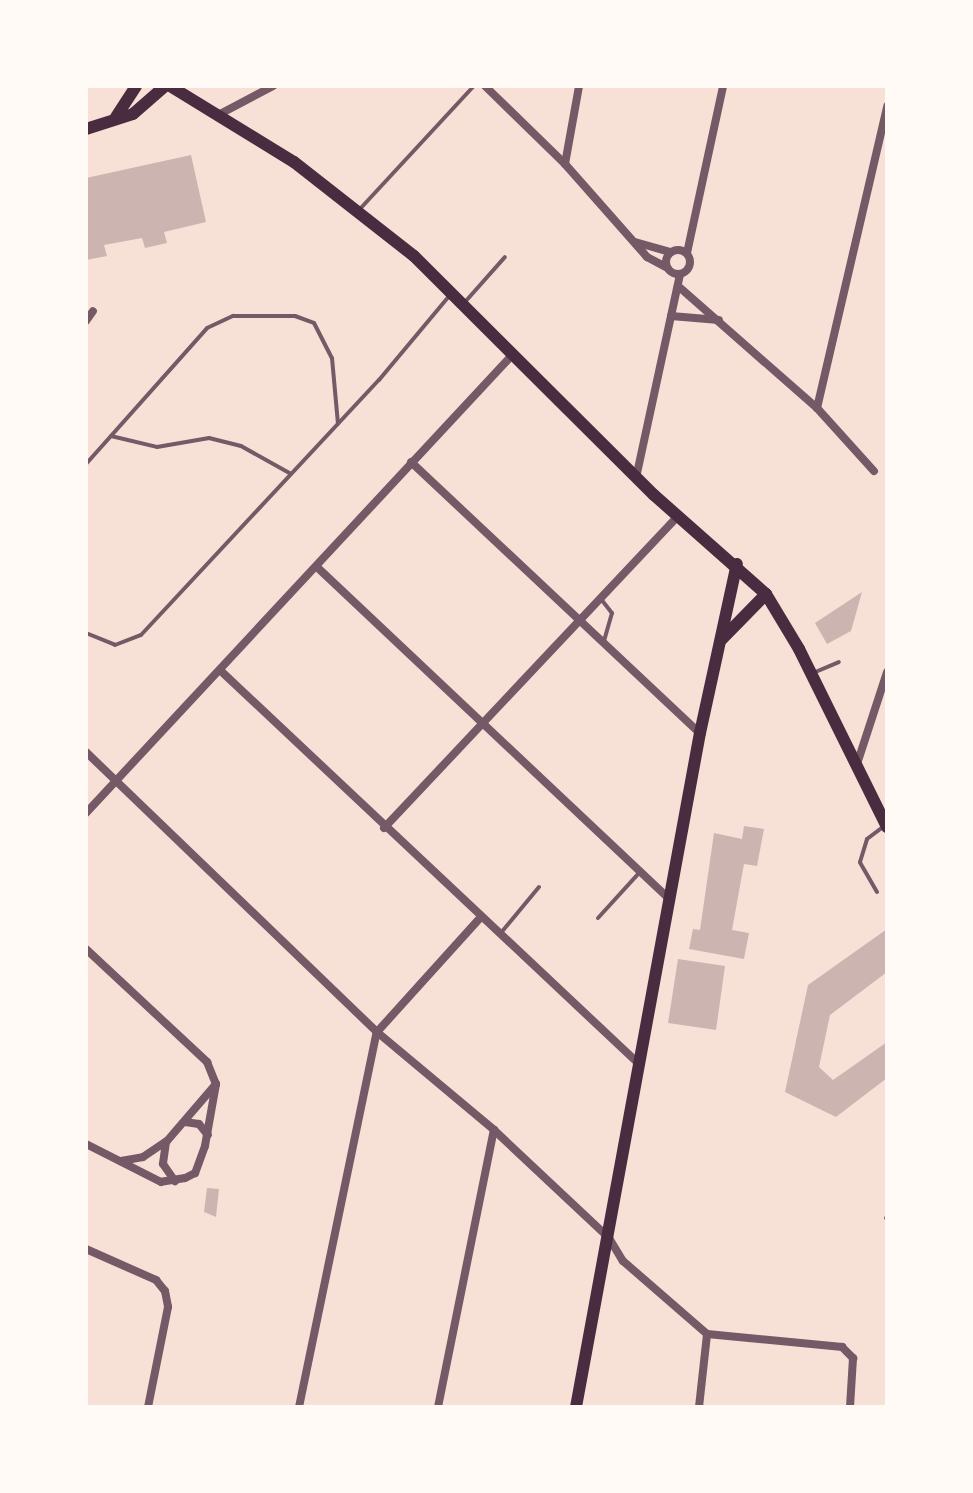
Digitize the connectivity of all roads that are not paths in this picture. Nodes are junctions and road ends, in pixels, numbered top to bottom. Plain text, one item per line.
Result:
1 (136, 86) edge
2 (167, 86) edge
3 (273, 86) edge
4 (474, 86) edge
5 (485, 86) edge
6 (579, 86) edge
7 (723, 86) edge
8 (887, 106) edge
9 (220, 114) junction
10 (107, 123) junction
11 (86, 129) edge
12 (565, 164) junction
13 (359, 210) junction
14 (634, 241) junction
15 (671, 252) junction
16 (687, 253) junction
17 (505, 257) dead end
18 (666, 267) junction
19 (680, 275) junction
20 (678, 286) junction
21 (453, 291) junction
22 (465, 302) junction
23 (93, 311) dead end
24 (671, 316) junction
25 (720, 320) junction
26 (86, 321) edge
27 (514, 352) junction
28 (817, 408) junction
29 (338, 424) junction
30 (111, 436) junction
31 (411, 462) junction
32 (86, 464) edge
33 (874, 471) dead end
34 (291, 474) junction
35 (636, 478) junction
36 (677, 517) junction
37 (737, 564) junction
38 (318, 568) junction
39 (766, 594) junction
40 (599, 597) junction
41 (579, 618) junction
42 (86, 633) edge
43 (604, 641) junction
44 (720, 641) junction
45 (839, 662) dead end
46 (222, 672) junction
47 (887, 672) edge
48 (811, 673) junction
49 (483, 722) junction
50 (700, 733) junction
51 (86, 752) edge
52 (856, 765) junction
53 (116, 780) junction
54 (86, 813) edge
55 (886, 826) edge
56 (384, 828) junction
57 (640, 872) junction
58 (539, 887) dead end
59 (877, 892) dead end
60 (670, 901) junction
61 (481, 917) junction
62 (598, 918) dead end
63 (500, 934) junction
64 (86, 949) edge
65 (377, 1032) junction
66 (640, 1065) junction
67 (216, 1084) junction
68 (185, 1122) junction
69 (494, 1130) junction
70 (208, 1135) junction
71 (167, 1141) junction
72 (86, 1144) edge
73 (121, 1161) junction
74 (175, 1181) junction
75 (609, 1238) junction
76 (86, 1249) edge
77 (707, 1334) junction
78 (148, 1407) edge
79 (299, 1407) edge
80 (438, 1407) edge
81 (576, 1407) edge
82 (699, 1407) edge
83 (850, 1407) edge

1 - 10 main road
2 - 9 main road
2 - 10 main road
3 - 9 street
4 - 13 lane
5 - 12 street
6 - 12 street
7 - 16 street
8 - 28 street
9 - 13 main road
10 - 11 main road
12 - 14 street
13 - 21 main road
14 - 15 street
14 - 18 street
15 - 16 street
15 - 18 street
16 - 19 street
17 - 22 lane
18 - 19 street
19 - 20 street
20 - 24 street
20 - 25 street
21 - 22 main road
21 - 29 lane
22 - 27 main road
23 - 26 street
24 - 25 street
24 - 35 street
25 - 28 street
27 - 31 street
27 - 35 main road
28 - 33 street
29 - 30 lane
29 - 34 lane
30 - 32 lane
30 - 34 lane
31 - 38 street
31 - 41 street
34 - 42 lane
35 - 36 main road
36 - 37 main road
36 - 40 street
37 - 39 main road
37 - 44 main road
38 - 46 street
38 - 49 street
39 - 44 main road
39 - 48 main road
40 - 41 street
40 - 43 lane
41 - 43 street
41 - 49 street
43 - 50 street
44 - 50 main road
45 - 48 lane
46 - 53 street
46 - 56 street
47 - 52 street
48 - 52 main road
49 - 56 street
49 - 57 street
50 - 60 main road
51 - 53 street
52 - 55 main road
53 - 54 street
53 - 65 street
55 - 59 lane
56 - 61 street
57 - 60 street
57 - 62 lane
58 - 63 lane
60 - 66 main road
61 - 63 street
61 - 65 street
63 - 66 street
64 - 67 street
65 - 69 street
65 - 79 street
66 - 75 main road
67 - 68 street
67 - 70 street
68 - 70 street
68 - 71 street
69 - 75 street
69 - 80 street
70 - 74 street
71 - 73 street
71 - 74 street
72 - 73 street
73 - 74 street
75 - 77 street
75 - 81 main road
76 - 78 street
77 - 82 street
77 - 83 street

